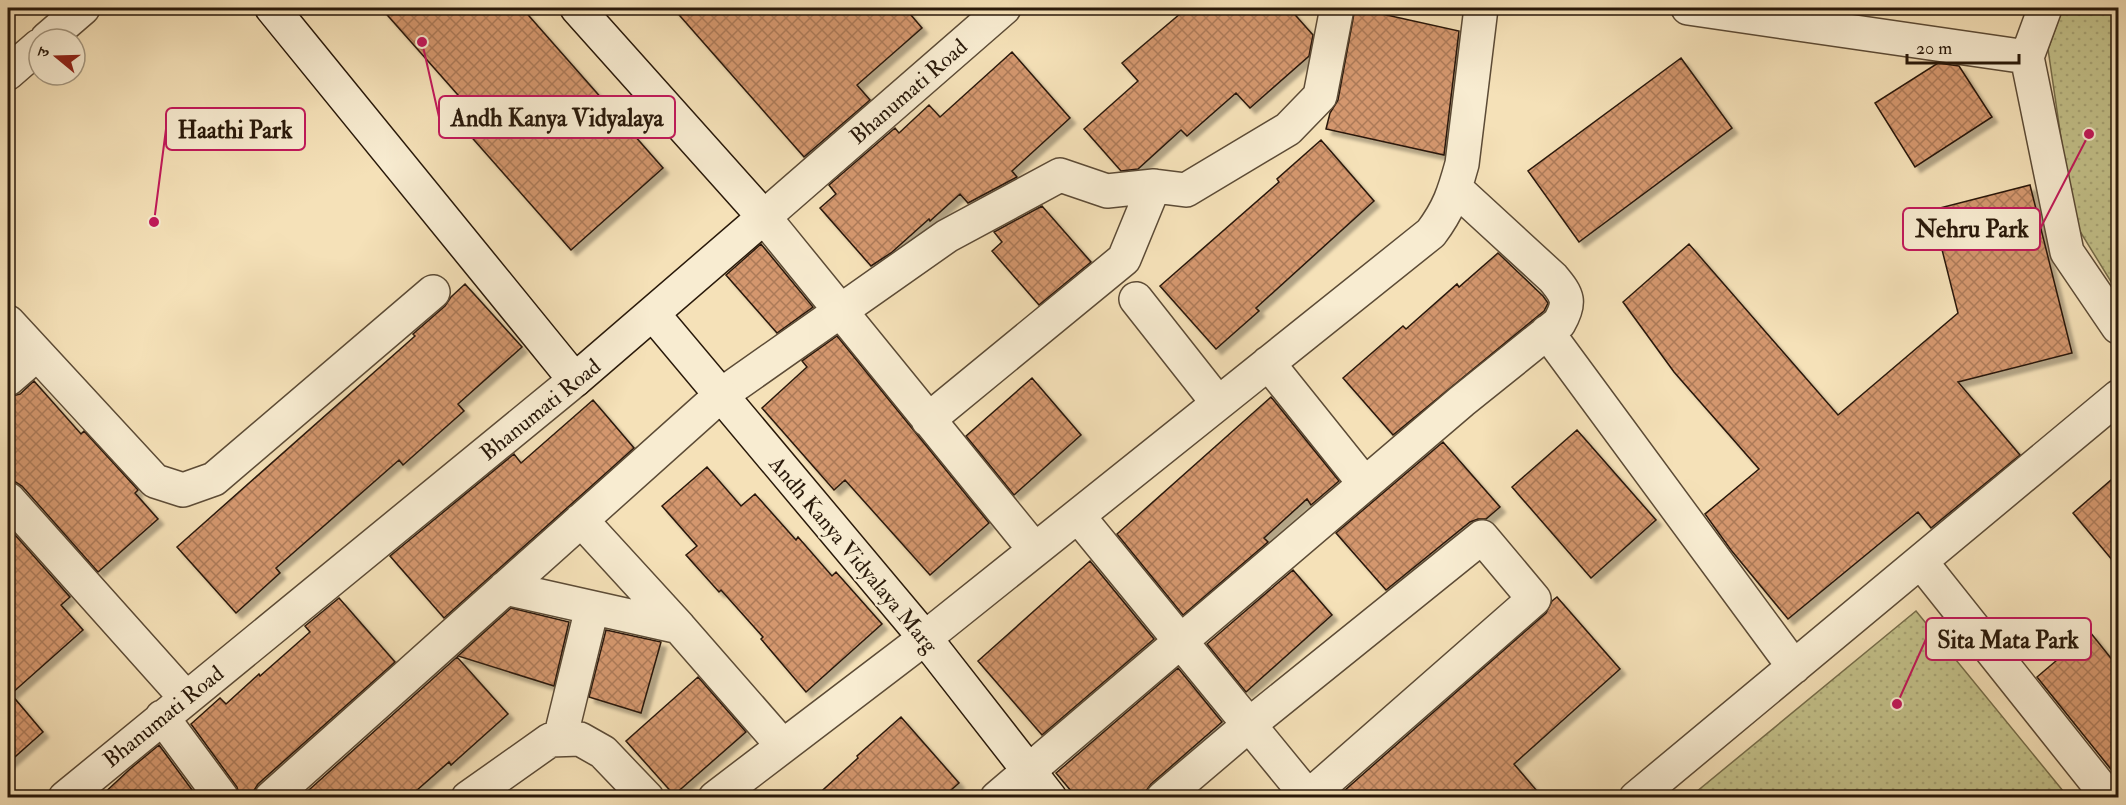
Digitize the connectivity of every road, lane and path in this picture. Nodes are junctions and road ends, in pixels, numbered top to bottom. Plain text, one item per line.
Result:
1 (83, 8) edge
2 (272, 8) edge
3 (577, 8) edge
4 (1004, 8) edge
5 (1337, 8) edge
6 (1481, 8) edge
7 (1688, 8) edge
8 (2045, 8) edge
9 (1788, 14) edge
10 (61, 27) edge
11 (27, 56) edge
12 (2027, 57) junction
13 (8, 73) edge
14 (1154, 186) junction
15 (1455, 188) junction
16 (764, 217) junction
17 (433, 292) dead end
18 (1136, 299) dead end
19 (840, 311) junction
20 (653, 314) junction
21 (8, 322) edge
22 (2118, 327) edge
23 (1546, 332) junction
24 (37, 354) junction
25 (1268, 363) junction
26 (8, 379) edge
27 (575, 380) junction
28 (721, 395) junction
29 (2118, 397) edge
30 (1218, 403) junction
31 (928, 420) junction
32 (1365, 484) junction
33 (8, 499) edge
34 (1078, 516) junction
35 (581, 520) junction
36 (1035, 550) junction
37 (1921, 562) junction
38 (505, 588) junction
39 (592, 608) junction
40 (679, 627) junction
41 (925, 638) junction
42 (1181, 640) junction
43 (1794, 667) junction
44 (174, 707) junction
45 (1250, 724) junction
46 (560, 739) junction
47 (783, 746) junction
48 (1029, 770) junction
49 (1308, 797) edge
50 (65, 798) edge
51 (222, 798) edge
52 (271, 798) edge
53 (468, 798) edge
54 (647, 798) edge
55 (715, 798) edge
56 (997, 798) edge
57 (1050, 798) edge
58 (1163, 798) edge
59 (1636, 798) edge
60 (2109, 798) edge

1 - 10 street
2 - 27 street
3 - 16 street
4 - 16 street, Bhanumati Road
5 - 14 street
6 - 15 street
7 - 9 street
8 - 12 street
9 - 12 street
11 - 13 street
12 - 22 street
14 - 19 street
14 - 31 street
15 - 23 street
15 - 25 street
16 - 19 street
16 - 20 street, Bhanumati Road
17 - 24 street
18 - 30 street
19 - 28 street
19 - 31 street
20 - 27 street, Bhanumati Road
20 - 28 street, Andh Kanya Vidyalaya Marg
21 - 24 street
23 - 32 street
23 - 43 street
24 - 26 street
25 - 30 street
25 - 32 street
27 - 44 street, Bhanumati Road
28 - 35 street
28 - 41 street, Andh Kanya Vidyalaya Marg
29 - 37 street
30 - 34 street
31 - 36 street
32 - 42 street
33 - 44 street
34 - 36 street
34 - 42 street
35 - 38 street
35 - 40 street
36 - 41 street
37 - 43 street
37 - 60 street
38 - 39 street
38 - 52 street
39 - 40 street
39 - 46 street
40 - 47 street
41 - 47 street
41 - 48 street, Andh Kanya Vidyalaya Marg
42 - 45 street
42 - 48 street
43 - 59 street
44 - 50 street, Bhanumati Road
44 - 51 street
45 - 49 street
45 - 49 street
45 - 58 street
46 - 53 street
46 - 54 street
47 - 55 street
48 - 56 street
48 - 57 street, Andh Kanya Vidyalaya Marg

